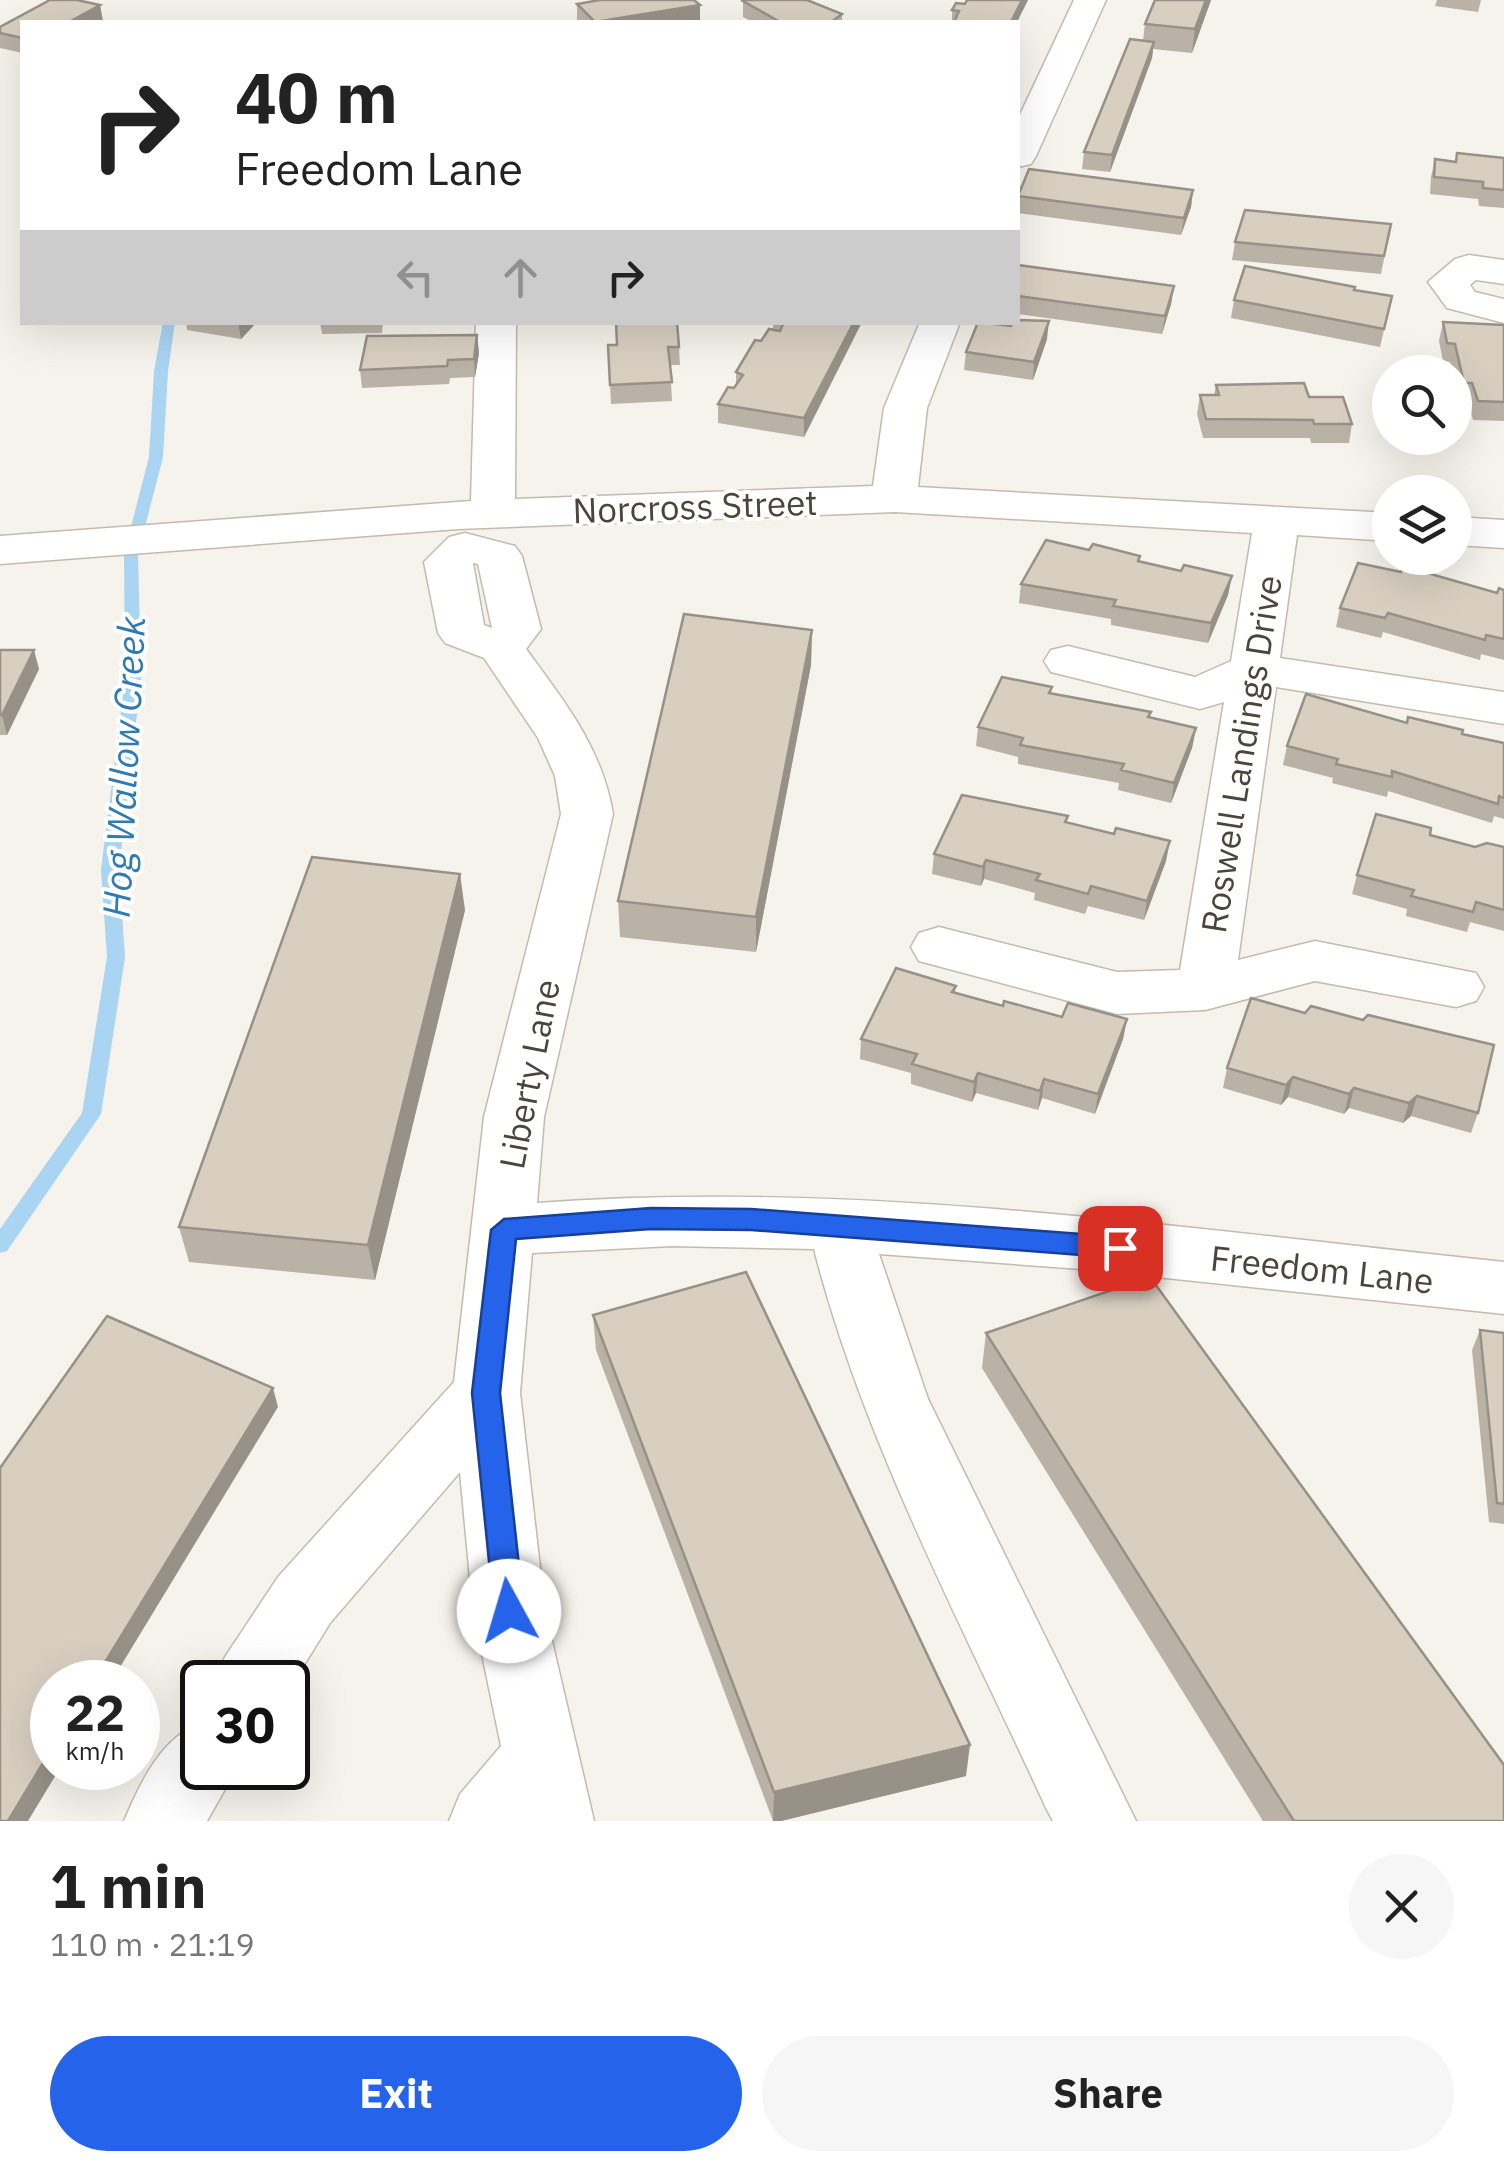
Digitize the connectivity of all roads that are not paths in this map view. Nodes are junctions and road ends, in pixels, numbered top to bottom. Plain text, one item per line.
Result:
1 (1090, 0) edge
2 (1020, 152) edge
3 (1504, 272) edge
4 (1504, 312) edge
5 (496, 325) edge
6 (939, 325) edge
7 (896, 499) junction
8 (1276, 520) junction
9 (472, 526) junction
10 (1372, 526) edge
11 (1472, 532) edge
12 (1504, 534) edge
13 (16, 550) edge
14 (505, 620) junction
15 (1068, 660) dead end
16 (1255, 669) junction
17 (1504, 708) edge
18 (939, 946) dead end
19 (1456, 987) dead end
20 (1205, 988) junction
21 (840, 1226) junction
22 (504, 1230) junction
23 (1504, 1288) edge
24 (486, 1393) junction
25 (265, 1660) edge
26 (548, 1788) edge
27 (182, 1790) edge
28 (163, 1821) edge
29 (488, 1821) edge
30 (1098, 1821) edge

1 - 2 street
3 - 4 street
5 - 9 street
6 - 7 street
7 - 8 street, Norcross Street
7 - 9 street, Norcross Street
8 - 10 street, Norcross Street
8 - 16 street, Roswell Landings Drive
9 - 13 street, Norcross Street
9 - 14 street, Liberty Lane
9 - 14 street, Liberty Lane
11 - 12 street
14 - 22 street, Liberty Lane
15 - 16 street
16 - 17 street
16 - 20 street, Roswell Landings Drive
18 - 20 street
19 - 20 street
21 - 22 street, Freedom Lane
21 - 23 street, Freedom Lane
21 - 30 street
22 - 24 street, Liberty Lane
24 - 25 street
24 - 26 street, Liberty Lane
26 - 29 street
27 - 28 street

